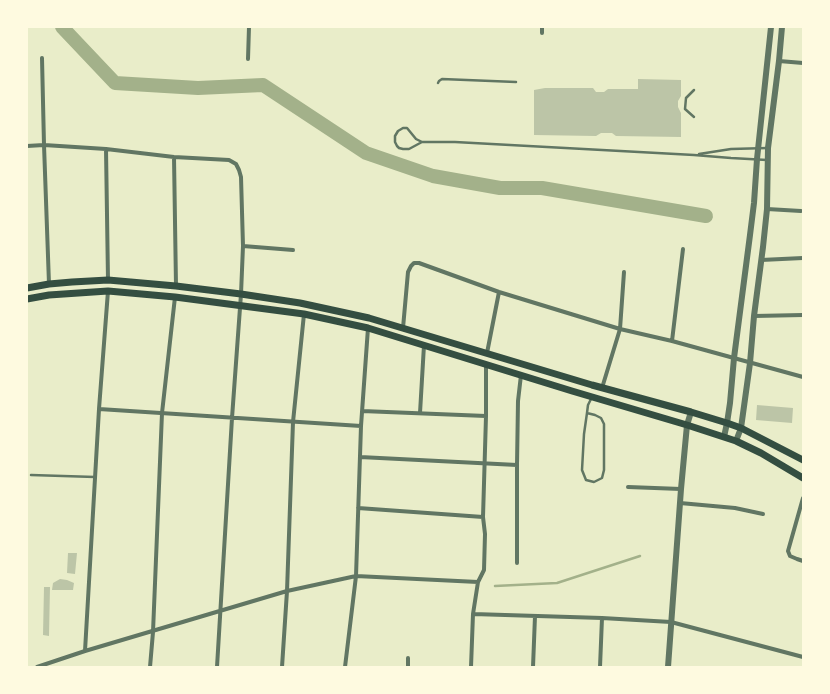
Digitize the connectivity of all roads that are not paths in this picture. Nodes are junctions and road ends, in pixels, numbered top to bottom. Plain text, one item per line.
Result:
1 (249, 27) edge
2 (542, 27) edge
3 (771, 27) edge
4 (782, 27) edge
5 (542, 33) dead end
6 (42, 58) dead end
7 (248, 59) dead end
8 (779, 61) junction
9 (803, 63) edge
10 (516, 82) dead end
11 (438, 83) dead end
12 (694, 90) dead end
13 (694, 118) dead end
14 (422, 142) junction
15 (44, 145) junction
16 (27, 146) edge
17 (758, 148) junction
18 (768, 148) junction
19 (106, 149) junction
20 (694, 155) junction
21 (174, 157) junction
22 (757, 159) junction
23 (768, 160) junction
24 (767, 209) junction
25 (801, 211) dead end
26 (243, 246) junction
27 (683, 249) dead end
28 (293, 250) dead end
29 (803, 258) edge
30 (761, 260) junction
31 (624, 272) dead end
32 (108, 280) junction
33 (49, 284) junction
34 (176, 286) junction
35 (27, 288) edge
36 (108, 291) junction
37 (499, 292) junction
38 (241, 294) junction
39 (175, 297) junction
40 (27, 299) edge
41 (240, 305) junction
42 (304, 314) junction
43 (803, 315) edge
44 (754, 316) junction
45 (368, 328) junction
46 (403, 328) junction
47 (620, 330) junction
48 (672, 341) junction
49 (424, 345) junction
50 (487, 353) junction
51 (734, 358) junction
52 (750, 363) junction
53 (486, 364) junction
54 (521, 375) junction
55 (803, 377) edge
56 (602, 388) junction
57 (592, 396) junction
58 (99, 409) junction
59 (362, 411) junction
60 (691, 412) junction
61 (162, 413) junction
62 (420, 413) junction
63 (587, 413) junction
64 (486, 416) junction
65 (232, 418) junction
66 (293, 422) junction
67 (727, 423) junction
68 (687, 425) junction
69 (361, 426) junction
70 (741, 428) junction
71 (724, 437) junction
72 (736, 441) junction
73 (360, 457) junction
74 (803, 460) edge
75 (484, 463) junction
76 (517, 465) junction
77 (31, 475) dead end
78 (95, 477) junction
79 (803, 478) edge
80 (628, 487) dead end
81 (681, 489) junction
82 (803, 498) edge
83 (680, 503) junction
84 (358, 508) junction
85 (763, 514) dead end
86 (483, 517) junction
87 (803, 561) edge
88 (517, 563) dead end
89 (356, 576) junction
90 (478, 582) junction
91 (287, 591) junction
92 (221, 611) junction
93 (473, 614) junction
94 (535, 616) junction
95 (602, 618) junction
96 (671, 622) junction
97 (153, 632) junction
98 (85, 651) junction
99 (803, 657) edge
100 (408, 658) dead end
101 (37, 667) edge
102 (150, 667) edge
103 (217, 667) edge
104 (282, 667) edge
105 (346, 667) edge
106 (408, 667) edge
107 (471, 667) edge
108 (533, 667) edge
109 (600, 667) edge
110 (668, 667) edge

1 - 7 street
2 - 5 street
3 - 17 street
4 - 8 street
6 - 15 street
8 - 9 street
8 - 18 street
10 - 11 lane
12 - 13 lane
14 - 14 lane
14 - 20 lane
15 - 16 street
15 - 19 street
15 - 33 street
17 - 18 lane
17 - 20 lane
17 - 22 street
18 - 23 street
19 - 21 street
19 - 32 street
20 - 22 lane
21 - 26 street
21 - 34 street
22 - 23 lane
22 - 51 street
23 - 24 street
24 - 25 street
24 - 30 street
26 - 28 street
26 - 38 street
27 - 48 street
29 - 30 street
30 - 44 street
31 - 47 street
32 - 33 main road
32 - 34 main road
33 - 35 main road
34 - 38 main road
36 - 39 main road
36 - 40 main road
36 - 58 street
37 - 46 street
37 - 47 street
37 - 50 street
38 - 41 street
38 - 46 main road
39 - 41 main road
39 - 61 street
41 - 42 main road
41 - 65 street
42 - 45 main road
42 - 66 street
43 - 44 street
44 - 52 street
45 - 49 main road
45 - 59 street
46 - 50 main road
47 - 48 street
47 - 56 street
48 - 51 street
49 - 53 main road
49 - 62 street
50 - 56 main road
51 - 52 street
51 - 67 street
52 - 55 street
52 - 70 street
53 - 54 main road
53 - 64 street
54 - 57 main road
54 - 76 street
56 - 60 main road
57 - 63 lane
57 - 68 main road
58 - 61 street
58 - 78 street
59 - 62 street
59 - 69 street
60 - 67 main road
60 - 68 street
61 - 65 street
61 - 97 street
62 - 64 street
63 - 63 lane
64 - 75 street
65 - 66 street
65 - 92 street
66 - 69 street
66 - 91 street
67 - 70 main road
67 - 71 street
68 - 71 main road
68 - 81 street
69 - 73 street
70 - 72 street
70 - 74 main road
71 - 72 main road
72 - 79 main road
73 - 75 street
73 - 84 street
75 - 76 street
75 - 86 street
76 - 88 street
77 - 78 lane
78 - 98 street
80 - 81 street
81 - 83 street
82 - 87 street
83 - 85 street
83 - 96 street
84 - 86 street
84 - 89 street
86 - 90 street
89 - 90 street
89 - 91 street
89 - 105 street
90 - 93 street
91 - 92 street
91 - 104 street
92 - 97 street
92 - 103 street
93 - 94 street
93 - 107 street
94 - 95 street
94 - 108 street
95 - 96 street
95 - 109 street
96 - 99 street
96 - 110 street
97 - 98 street
97 - 102 street
98 - 101 street
100 - 106 street

